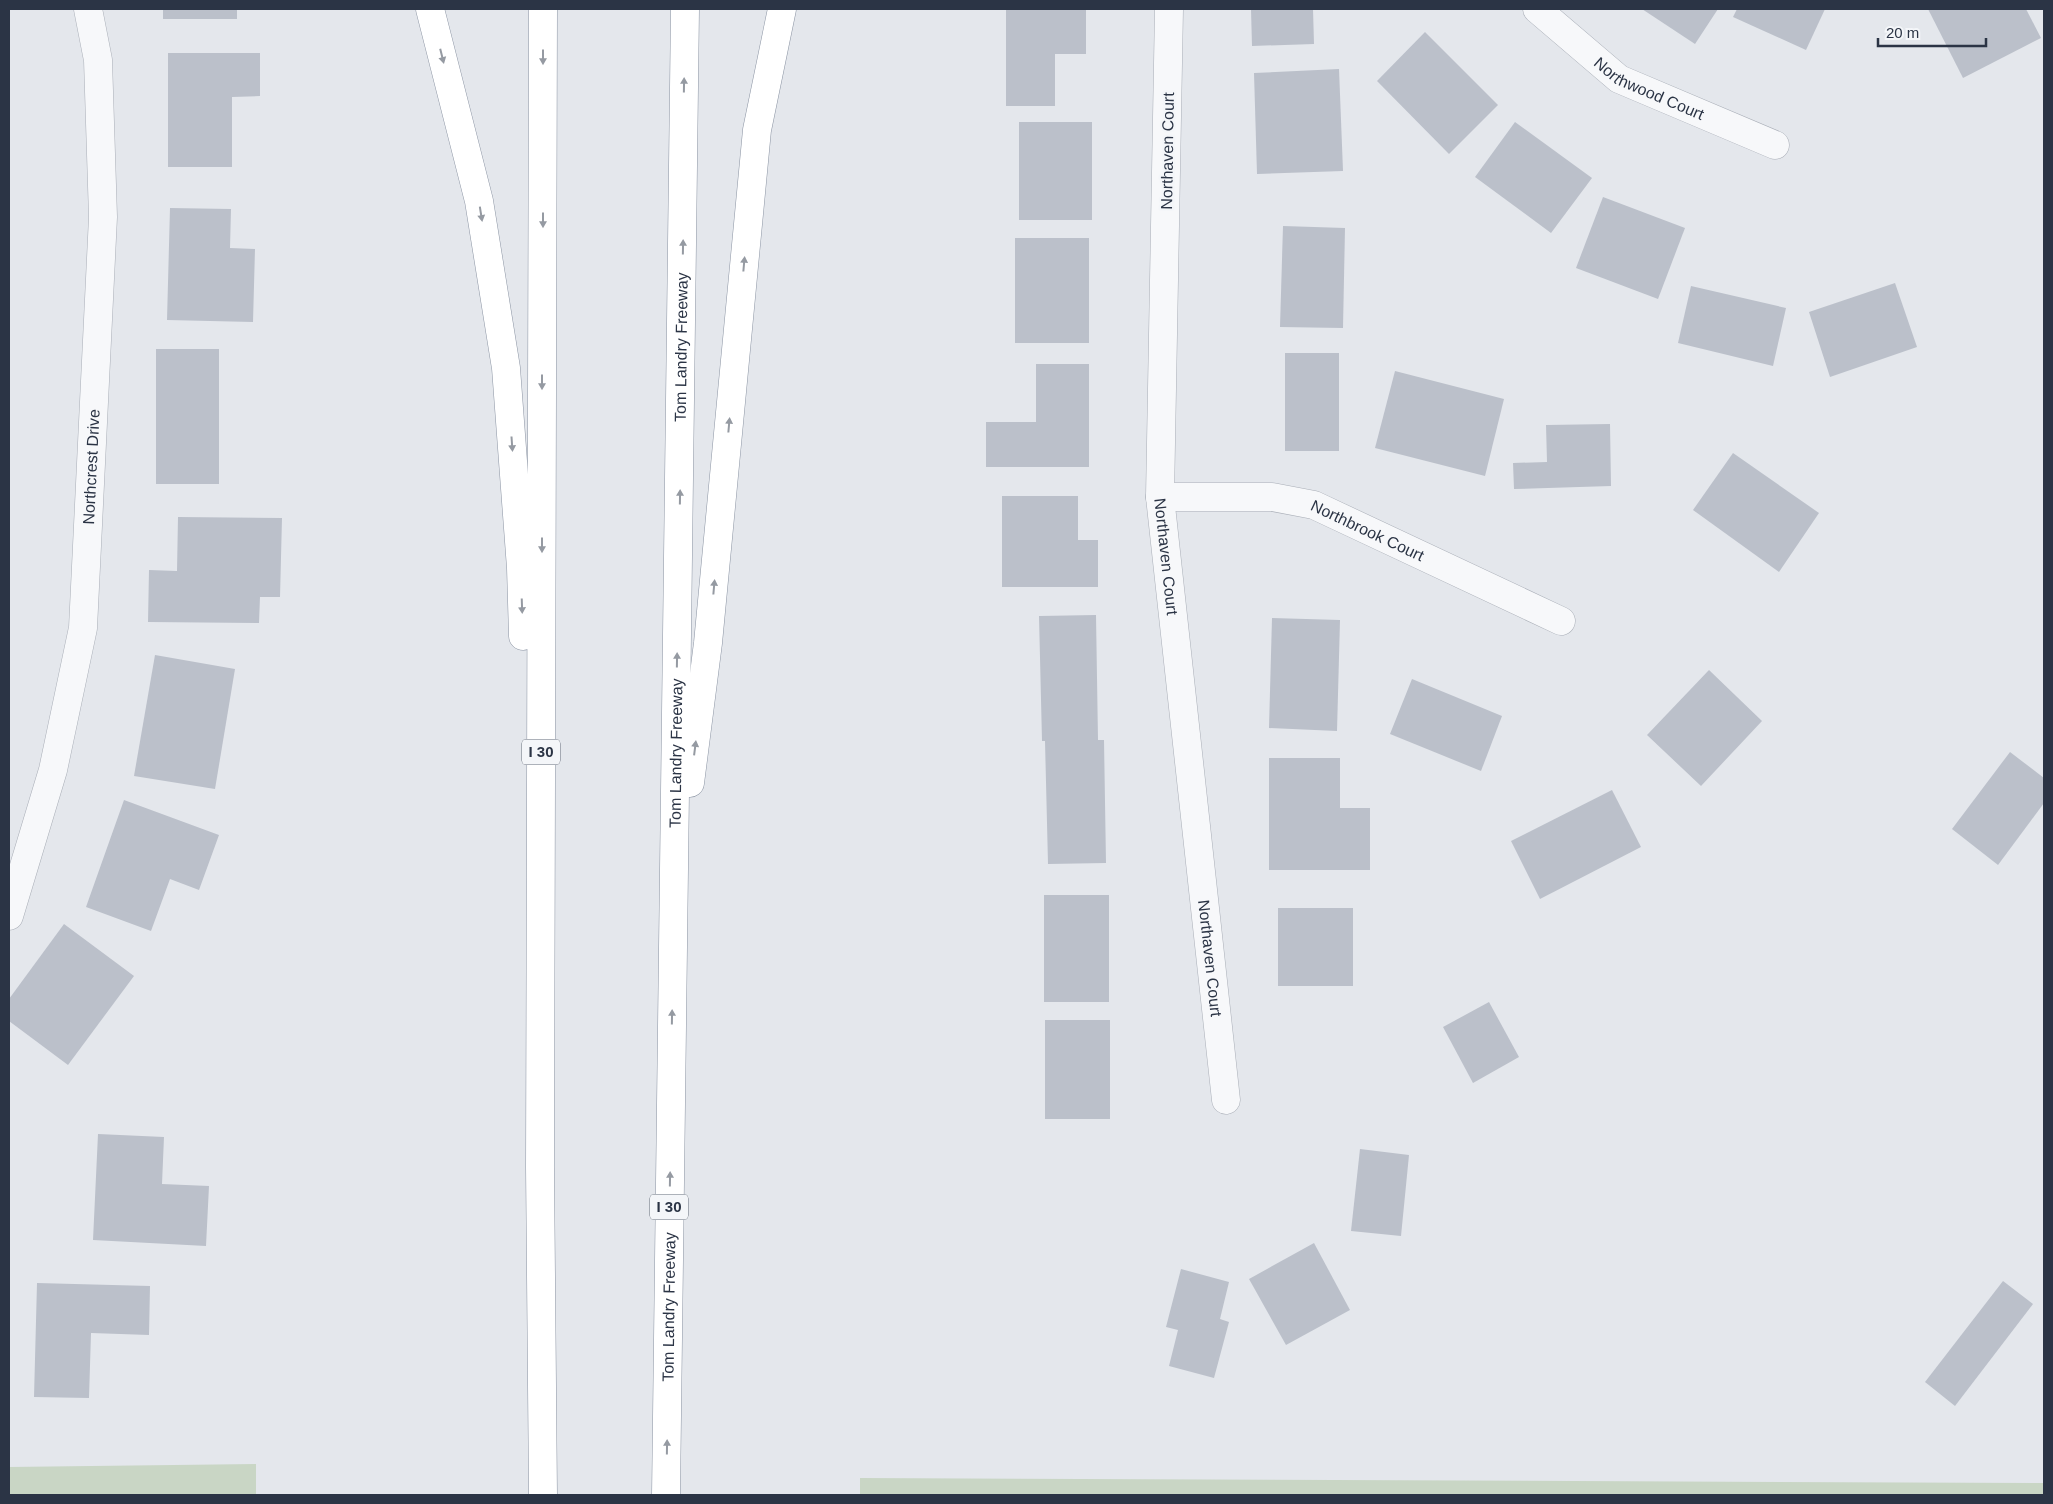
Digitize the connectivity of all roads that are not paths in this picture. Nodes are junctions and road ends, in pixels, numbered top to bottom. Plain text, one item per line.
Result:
1 (88, 9) edge
2 (430, 9) edge
3 (543, 9) edge
4 (685, 9) edge
5 (782, 9) edge
6 (1169, 9) edge
7 (1537, 9) edge
8 (1775, 145) dead end
9 (1160, 497) junction
10 (1561, 621) dead end
11 (9, 916) edge
12 (673, 918) junction
13 (1226, 1100) dead end
14 (540, 1167) junction
15 (543, 1495) edge
16 (666, 1495) edge

1 - 11 street, Northcrest Drive
2 -> 14 highway
3 -> 14 highway, I 30
12 -> 4 highway, Tom Landry Freeway / I 30
12 -> 5 highway
6 - 9 street, Northaven Court
7 - 8 street, Northwood Court
9 - 10 street, Northbrook Court
9 - 13 street, Northaven Court
16 -> 12 highway, Tom Landry Freeway / I 30
14 - 15 highway, I 30

